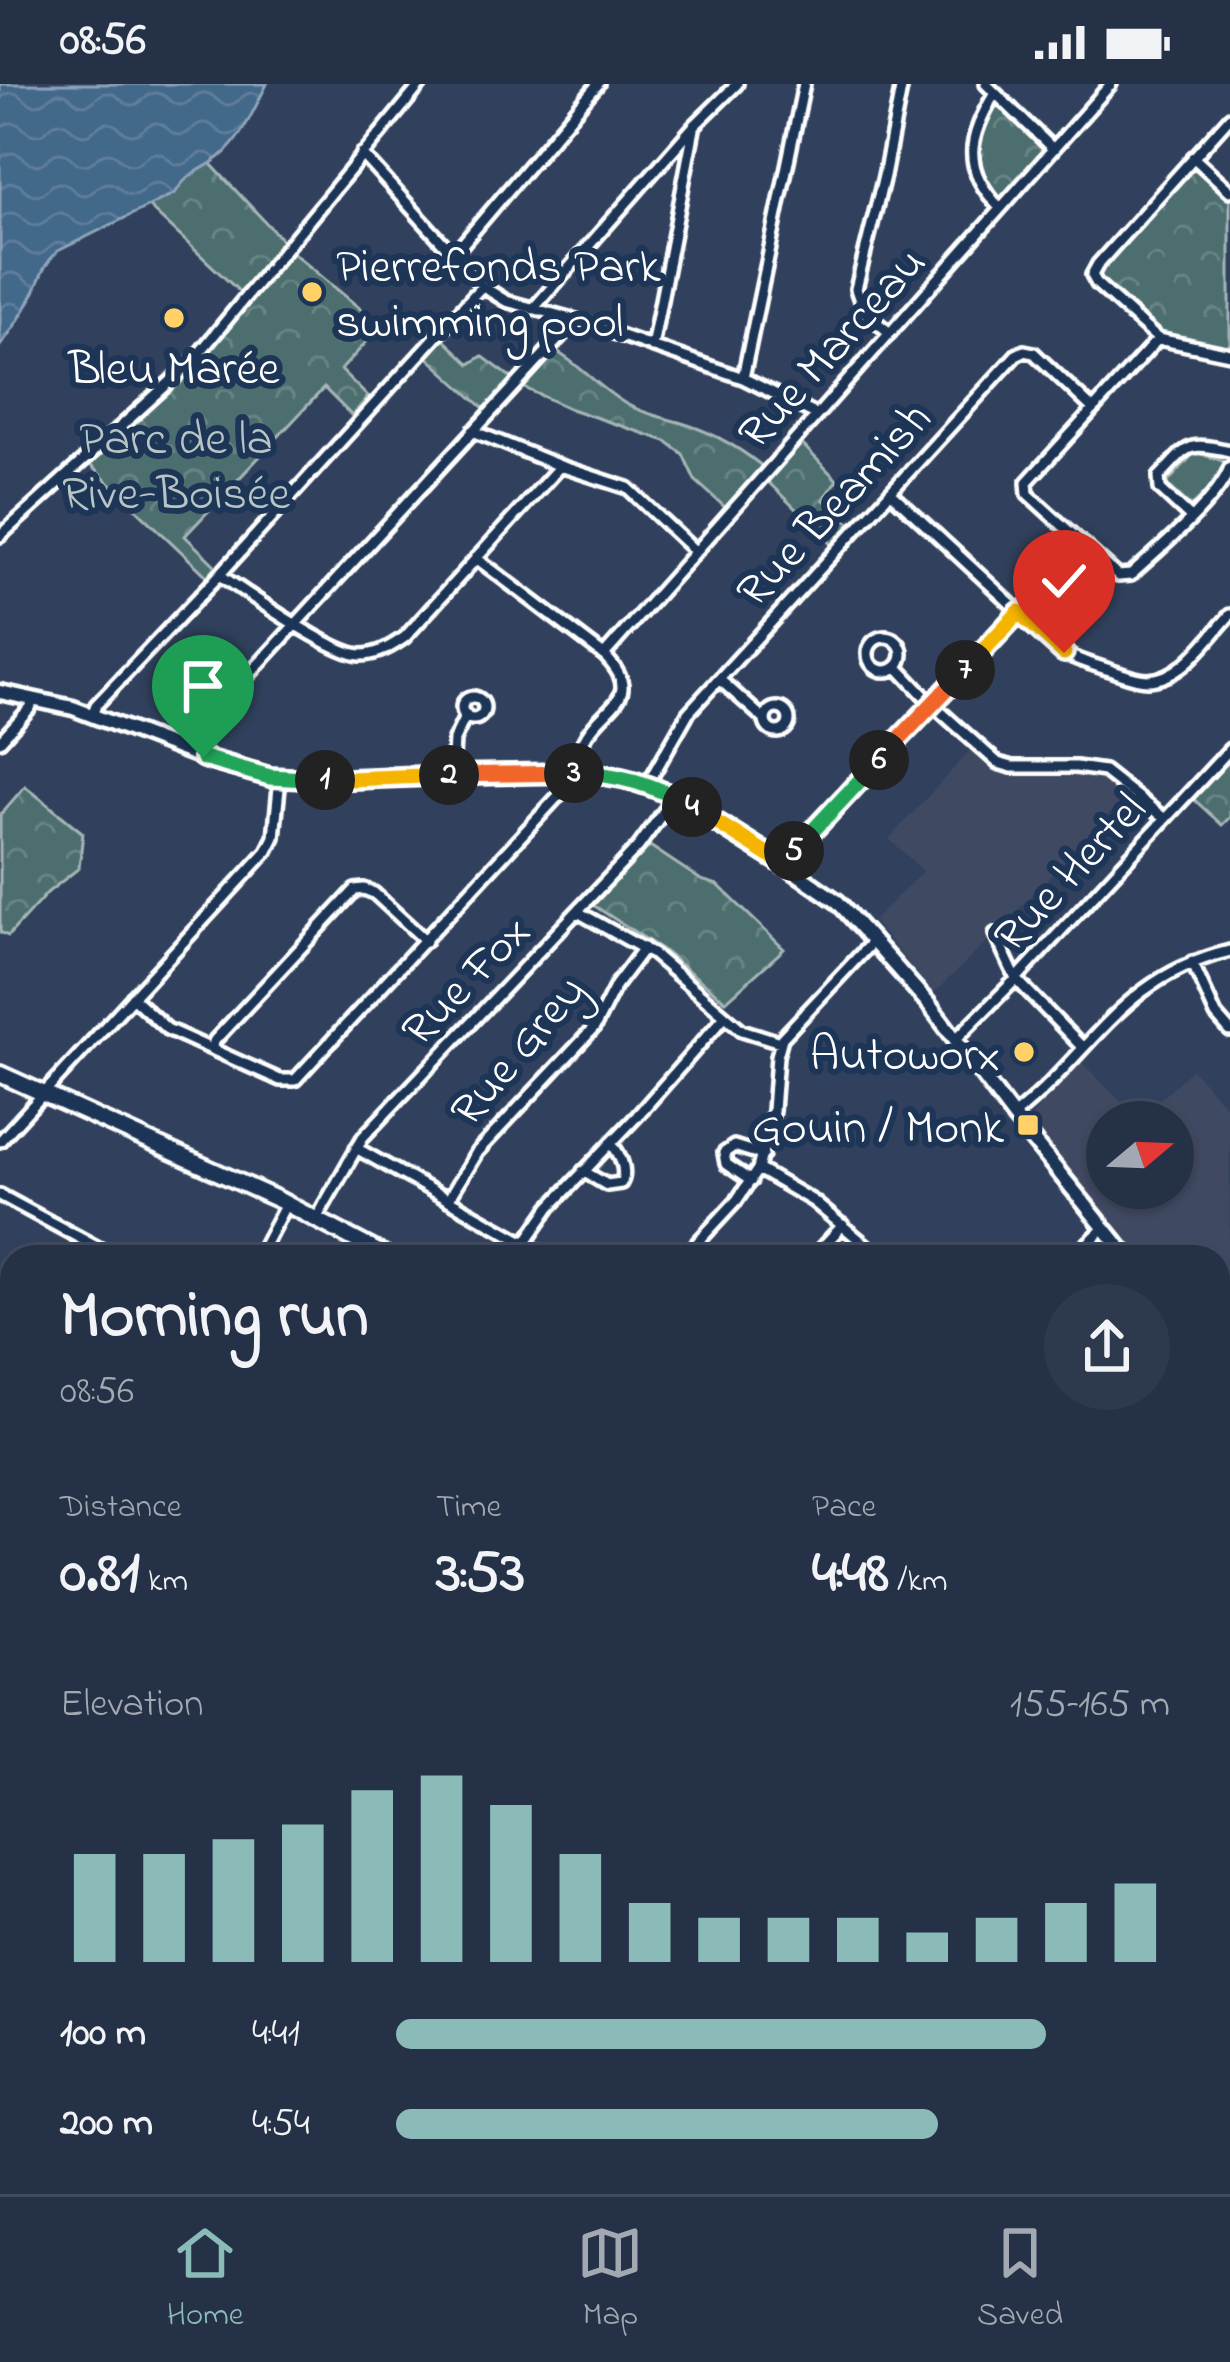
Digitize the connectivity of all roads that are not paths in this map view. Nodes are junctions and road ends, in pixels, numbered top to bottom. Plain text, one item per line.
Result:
1 (421, 84) edge
2 (598, 84) edge
3 (737, 84) edge
4 (804, 84) edge
5 (902, 84) edge
6 (986, 84) edge
7 (1111, 84) edge
8 (995, 93) junction
9 (1230, 117) edge
10 (694, 125) junction
11 (1053, 149) junction
12 (362, 154) junction
13 (1193, 157) junction
14 (1230, 191) edge
15 (1000, 208) junction
16 (454, 254) junction
17 (482, 286) junction
18 (533, 308) junction
19 (576, 320) junction
20 (890, 333) junction
21 (1158, 338) junction
22 (652, 347) junction
23 (1230, 354) edge
24 (743, 378) junction
25 (1093, 409) junction
26 (817, 415) junction
27 (473, 430) junction
28 (1230, 451) edge
29 (560, 466) junction
30 (1230, 467) edge
31 (890, 492) junction
32 (1191, 518) junction
33 (0, 536) edge
34 (1083, 545) junction
35 (696, 552) junction
36 (476, 558) junction
37 (220, 575) junction
38 (1019, 612) junction
39 (1230, 615) edge
40 (296, 624) junction
41 (604, 656) junction
42 (897, 667) dead end
43 (719, 679) junction
44 (0, 692) edge
45 (34, 699) junction
46 (932, 704) junction
47 (92, 715) junction
48 (466, 715) dead end
49 (765, 720) dead end
50 (0, 741) edge
51 (1230, 749) edge
52 (183, 750) junction
53 (575, 773) junction
54 (452, 775) junction
55 (280, 778) junction
56 (647, 785) junction
57 (560, 794) dead end
58 (675, 796) junction
59 (1165, 819) junction
60 (783, 864) junction
61 (578, 912) junction
62 (995, 934) dead end
63 (874, 940) junction
64 (426, 941) junction
65 (644, 949) junction
66 (1230, 951) edge
67 (1192, 962) junction
68 (1016, 979) junction
69 (132, 997) junction
70 (724, 1017) junction
71 (1230, 1031) edge
72 (956, 1040) junction
73 (780, 1042) junction
74 (1082, 1047) junction
75 (211, 1048) junction
76 (0, 1074) edge
77 (43, 1093) junction
78 (1013, 1116) junction
79 (0, 1141) edge
80 (611, 1143) junction
81 (356, 1148) junction
82 (763, 1155) junction
83 (758, 1169) junction
84 (583, 1171) junction
85 (751, 1181) junction
86 (0, 1195) edge
87 (448, 1200) junction
88 (286, 1204) junction
89 (316, 1219) junction
90 (843, 1225) junction
91 (1103, 1229) junction
92 (525, 1243) junction
93 (93, 1245) edge
94 (264, 1245) edge
95 (365, 1245) edge
96 (529, 1245) edge
97 (695, 1245) edge
98 (824, 1245) edge
99 (866, 1245) edge
100 (1086, 1245) edge
101 (1117, 1245) edge

1 - 12 street
2 - 16 street
3 - 10 street
4 - 24 street
5 - 20 street
6 - 8 street
7 - 11 street, Rue Marceau
8 - 11 street
8 - 15 street
9 - 13 street
10 - 18 street
10 - 22 street
11 - 15 street, Rue Marceau
12 - 16 street
12 - 33 street
13 - 14 street
13 - 21 street
15 - 20 street, Rue Marceau
16 - 17 street
17 - 18 street
17 - 37 street
18 - 19 street
19 - 22 street
19 - 27 street
20 - 26 street, Rue Marceau
21 - 23 street
21 - 25 street
22 - 24 street
24 - 26 street
25 - 31 street, Rue Beamish
25 - 34 street
26 - 35 street, Rue Marceau
27 - 29 street
27 - 40 street
28 - 32 street
29 - 35 street
29 - 36 street
30 - 32 street
31 - 38 street
31 - 43 street, Rue Beamish
32 - 34 street
34 - 38 street
35 - 41 street, Rue Marceau
36 - 40 street
36 - 41 street
37 - 40 street
37 - 47 street
38 - 39 street
38 - 46 street
40 - 52 street
41 - 53 street
42 - 46 street
43 - 49 street
43 - 56 street, Rue Beamish
44 - 45 street
45 - 47 street
45 - 50 street
46 - 59 street
46 - 60 street
47 - 52 street
48 - 54 street
51 - 59 street, Rue Hertel
52 - 55 street
53 - 54 street
53 - 56 street
54 - 55 street
55 - 69 street
56 - 58 street
57 - 64 street
58 - 60 street
58 - 61 street, Rue Fox
59 - 68 street, Rue Hertel
60 - 63 street
61 - 65 street
61 - 81 street, Rue Fox
62 - 68 street
63 - 72 street
63 - 73 street
64 - 75 street
64 - 75 street
65 - 70 street
65 - 87 street, Rue Grey
66 - 67 street
67 - 71 street
67 - 74 street
68 - 72 street, Rue Hertel
68 - 74 street
69 - 75 street
69 - 77 street
70 - 73 street
70 - 80 street
72 - 78 street
73 - 82 street
74 - 78 street
76 - 77 main road
77 - 79 street
77 - 88 main road
78 - 91 street
80 - 84 street
80 - 84 street
81 - 87 street
81 - 89 street, Rue Fox
82 - 83 street
82 - 85 street
83 - 85 street
83 - 90 street
84 - 92 street
85 - 97 street
86 - 93 street
87 - 92 street
88 - 89 main road
88 - 94 street
89 - 95 main road
90 - 98 street
90 - 99 street
91 - 100 street
91 - 101 street
92 - 96 street

